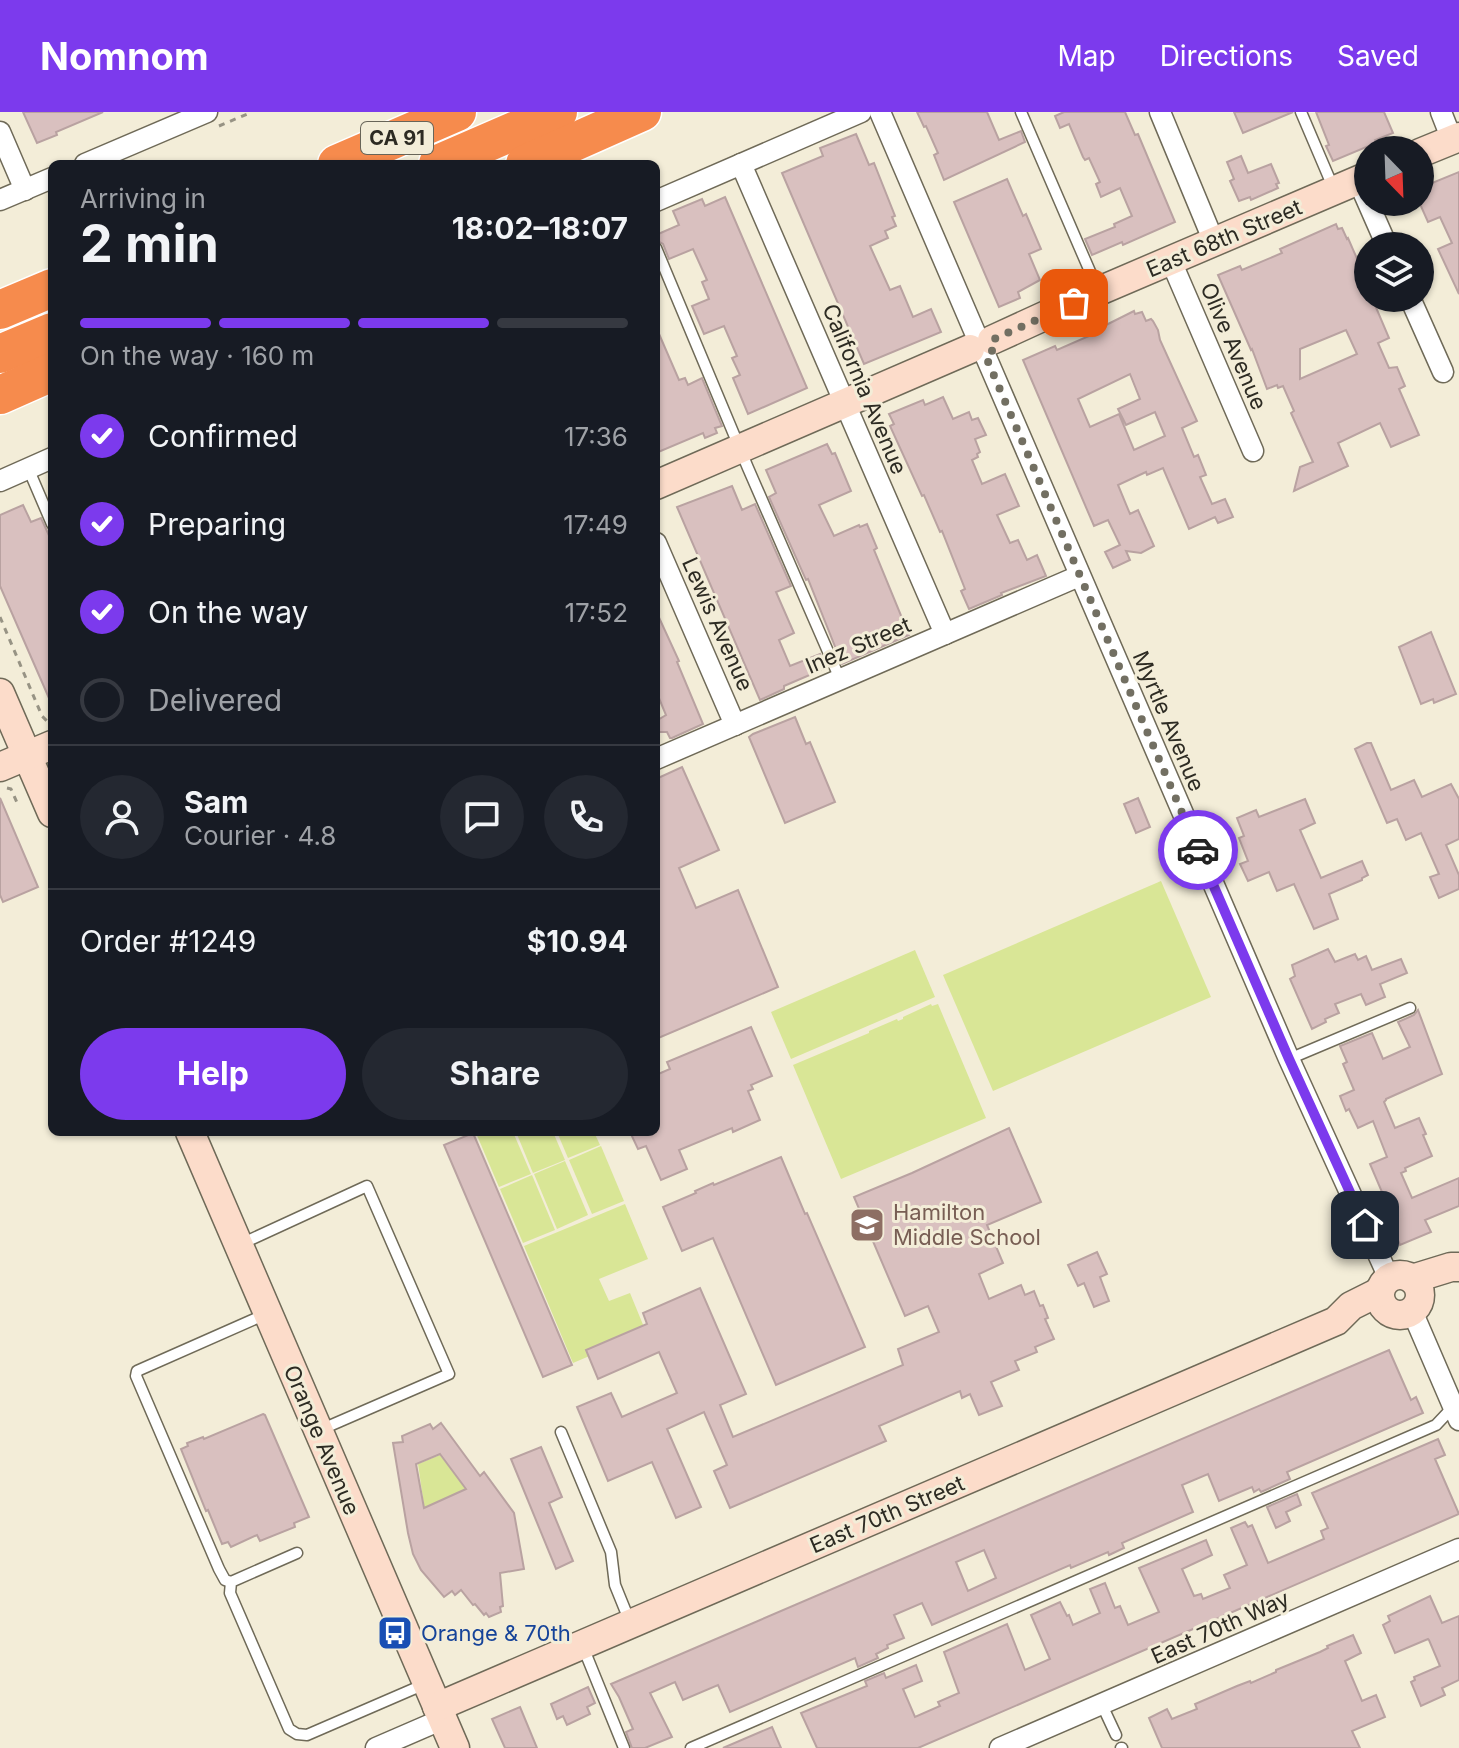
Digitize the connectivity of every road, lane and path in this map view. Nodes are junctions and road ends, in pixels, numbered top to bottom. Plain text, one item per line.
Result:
1 (207, 112) edge
2 (457, 112) edge
3 (558, 112) edge
4 (642, 112) edge
5 (861, 112) edge
6 (880, 112) edge
7 (1021, 112) edge
8 (1160, 112) edge
9 (1301, 112) edge
10 (1441, 112) edge
11 (0, 132) edge
12 (1456, 138) edge
13 (1434, 147) edge
14 (94, 160) edge
15 (346, 160) edge
16 (447, 160) edge
17 (534, 160) edge
18 (741, 164) junction
19 (48, 180) edge
20 (1353, 182) edge
21 (25, 190) junction
22 (660, 199) edge
23 (0, 200) edge
24 (1380, 232) edge
25 (1214, 242) junction
26 (660, 258) edge
27 (1171, 261) junction
28 (48, 290) edge
29 (1099, 291) junction
30 (0, 310) edge
31 (1416, 312) edge
32 (48, 334) edge
33 (981, 345) junction
34 (0, 354) edge
35 (1443, 372) dead end
36 (48, 374) edge
37 (0, 395) edge
38 (845, 403) junction
39 (740, 448) junction
40 (1253, 451) dead end
41 (48, 460) edge
42 (28, 468) junction
43 (0, 481) edge
44 (660, 483) edge
45 (48, 515) edge
46 (660, 552) edge
47 (1079, 576) junction
48 (0, 617) edge
49 (945, 634) junction
50 (840, 679) junction
51 (0, 693) edge
52 (735, 725) junction
53 (42, 741) edge
54 (660, 757) edge
55 (1, 779) edge
56 (48, 784) edge
57 (18, 805) dead end
58 (1410, 1008) dead end
59 (1289, 1059) junction
60 (192, 1136) edge
61 (238, 1245) junction
62 (1459, 1267) edge
63 (1459, 1276) edge
64 (1400, 1295) junction
65 (268, 1313) junction
66 (1457, 1411) edge
67 (318, 1431) junction
68 (561, 1432) dead end
69 (1459, 1549) edge
70 (297, 1553) dead end
71 (231, 1582) junction
72 (631, 1624) junction
73 (582, 1645) junction
74 (436, 1703) junction
75 (1102, 1705) junction
76 (1116, 1735) dead end
77 (376, 1748) edge
78 (455, 1748) edge
79 (624, 1748) edge
80 (691, 1748) edge
81 (1000, 1748) edge

1 - 14 street
2 - 15 highway, CA 91
3 - 16 highway
4 - 17 highway
5 - 18 street
6 - 33 street, Myrtle Avenue
7 - 29 lane
8 - 25 street
9 - 20 lane
10 - 12 street
11 - 21 street
12 - 13 street
18 - 22 street
18 - 38 street, California Avenue
19 - 21 street
20 - 24 street
20 - 25 street, East 68th Street
21 - 23 street
25 - 27 street, East 68th Street
26 - 39 lane
27 - 29 street, East 68th Street
27 - 40 street, Olive Avenue
28 - 30 highway
29 - 33 street, East 68th Street
31 - 35 street
32 - 34 highway
33 - 38 street, East 68th Street
33 - 47 street, Myrtle Avenue
36 - 37 highway
38 - 39 street, East 68th Street
38 - 49 street, California Avenue
39 - 44 street, East 68th Street
39 - 50 lane
41 - 42 street
42 - 43 street
42 - 45 lane
46 - 52 street, Lewis Avenue
47 - 49 street, Inez Street
47 - 59 street, Myrtle Avenue
48 - 53 path
49 - 50 street, Inez Street
50 - 52 street, Inez Street
51 - 53 street
52 - 54 street, Inez Street
53 - 55 street
53 - 56 street
55 - 57 path
58 - 59 lane
59 - 64 street, Myrtle Avenue
60 - 61 street, Orange Avenue
61 - 65 street, Orange Avenue
61 - 67 lane
62 - 64 street, East 70th Street
63 - 64 street, East 70th Street
64 - 66 street, Myrtle Avenue
64 - 72 street, East 70th Street
65 - 67 street, Orange Avenue
65 - 71 lane
66 - 80 lane
67 - 74 street, Orange Avenue
68 - 72 lane
69 - 75 street, East 70th Way
70 - 71 lane
71 - 74 lane
72 - 73 street, East 70th Street
73 - 74 street, East 70th Street
73 - 79 lane
74 - 77 street, East 70th Street
74 - 78 street, Orange Avenue
75 - 76 lane
75 - 81 street, East 70th Way

